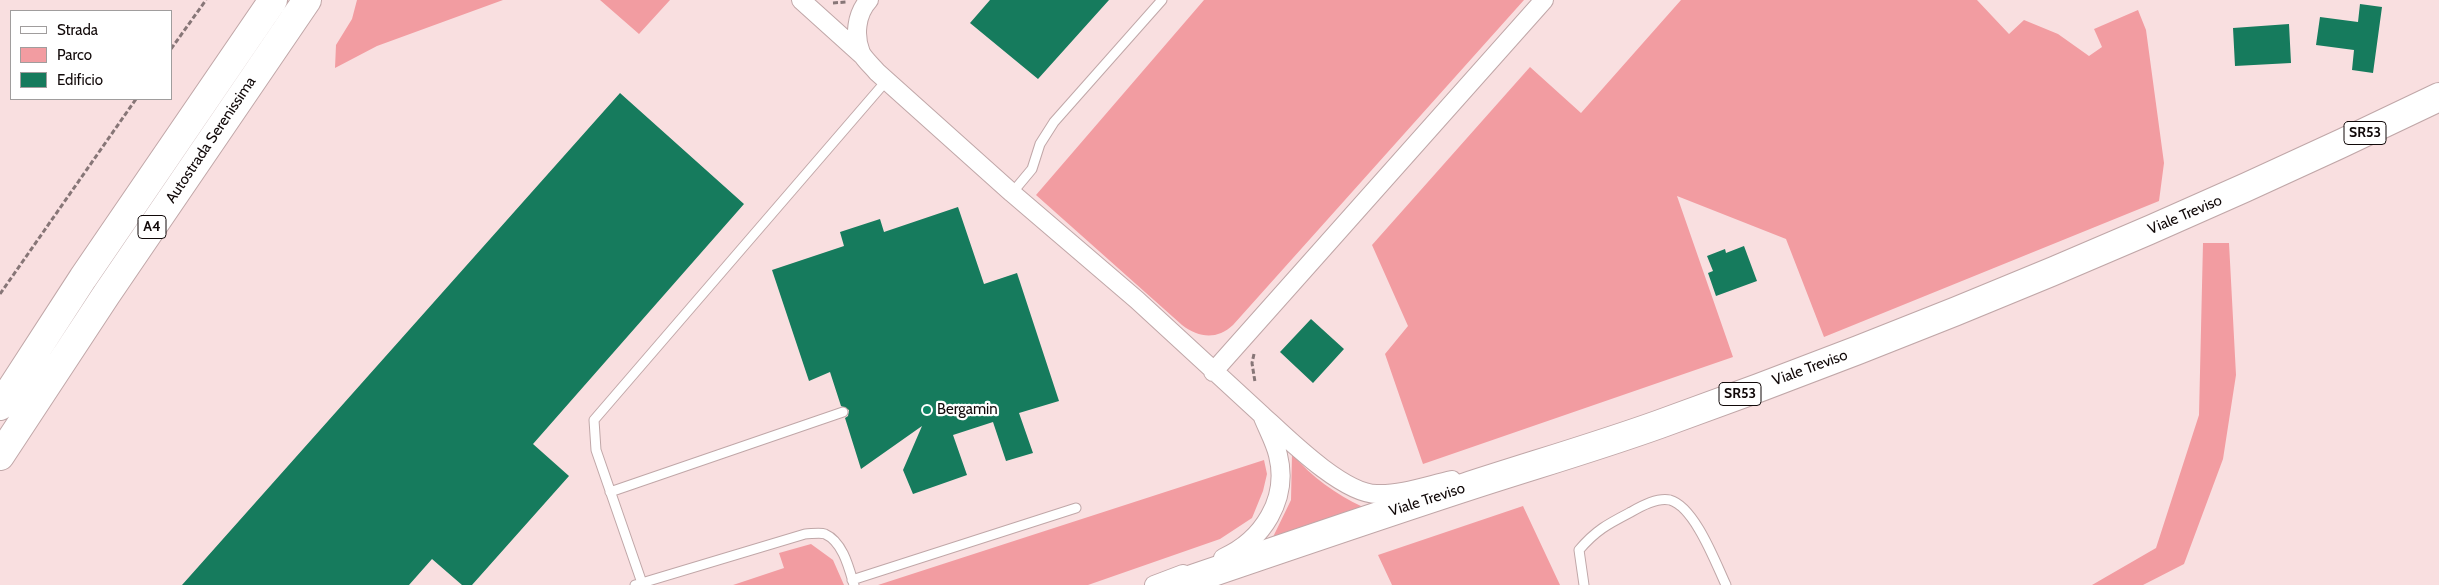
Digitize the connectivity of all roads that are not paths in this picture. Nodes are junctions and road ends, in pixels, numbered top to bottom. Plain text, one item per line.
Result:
1 (273, 0) edge
2 (307, 0) edge
3 (869, 0) edge
4 (1162, 0) edge
5 (1544, 0) edge
6 (806, 5) edge
7 (862, 54) junction
8 (887, 80) junction
9 (2439, 97) edge
10 (2439, 116) edge
11 (2291, 169) junction
12 (1012, 193) junction
13 (1213, 372) junction
14 (0, 406) edge
15 (842, 412) dead end
16 (1262, 416) junction
17 (1658, 425) junction
18 (0, 456) edge
19 (610, 492) junction
20 (1076, 508) dead end
21 (853, 582) edge
22 (638, 584) edge
23 (1154, 585) edge
24 (1175, 585) edge
25 (1584, 585) edge
26 (1726, 585) edge

1 - 14 main road, Autostrada Serenissima / A4
2 - 18 main road, Autostrada Serenissima / A4
3 - 7 street
4 - 12 lane
5 - 13 street
6 - 7 street
7 - 8 street
8 - 12 street
8 - 19 lane
9 - 11 main road, Viale Treviso / SR53
10 - 11 main road, Viale Treviso
11 - 17 main road, Viale Treviso / SR53
12 - 13 street
13 - 16 street
15 - 19 lane
16 - 17 street
16 - 23 street
17 - 24 main road, Viale Treviso / SR53
19 - 22 lane
20 - 21 lane
21 - 22 lane
25 - 26 lane

